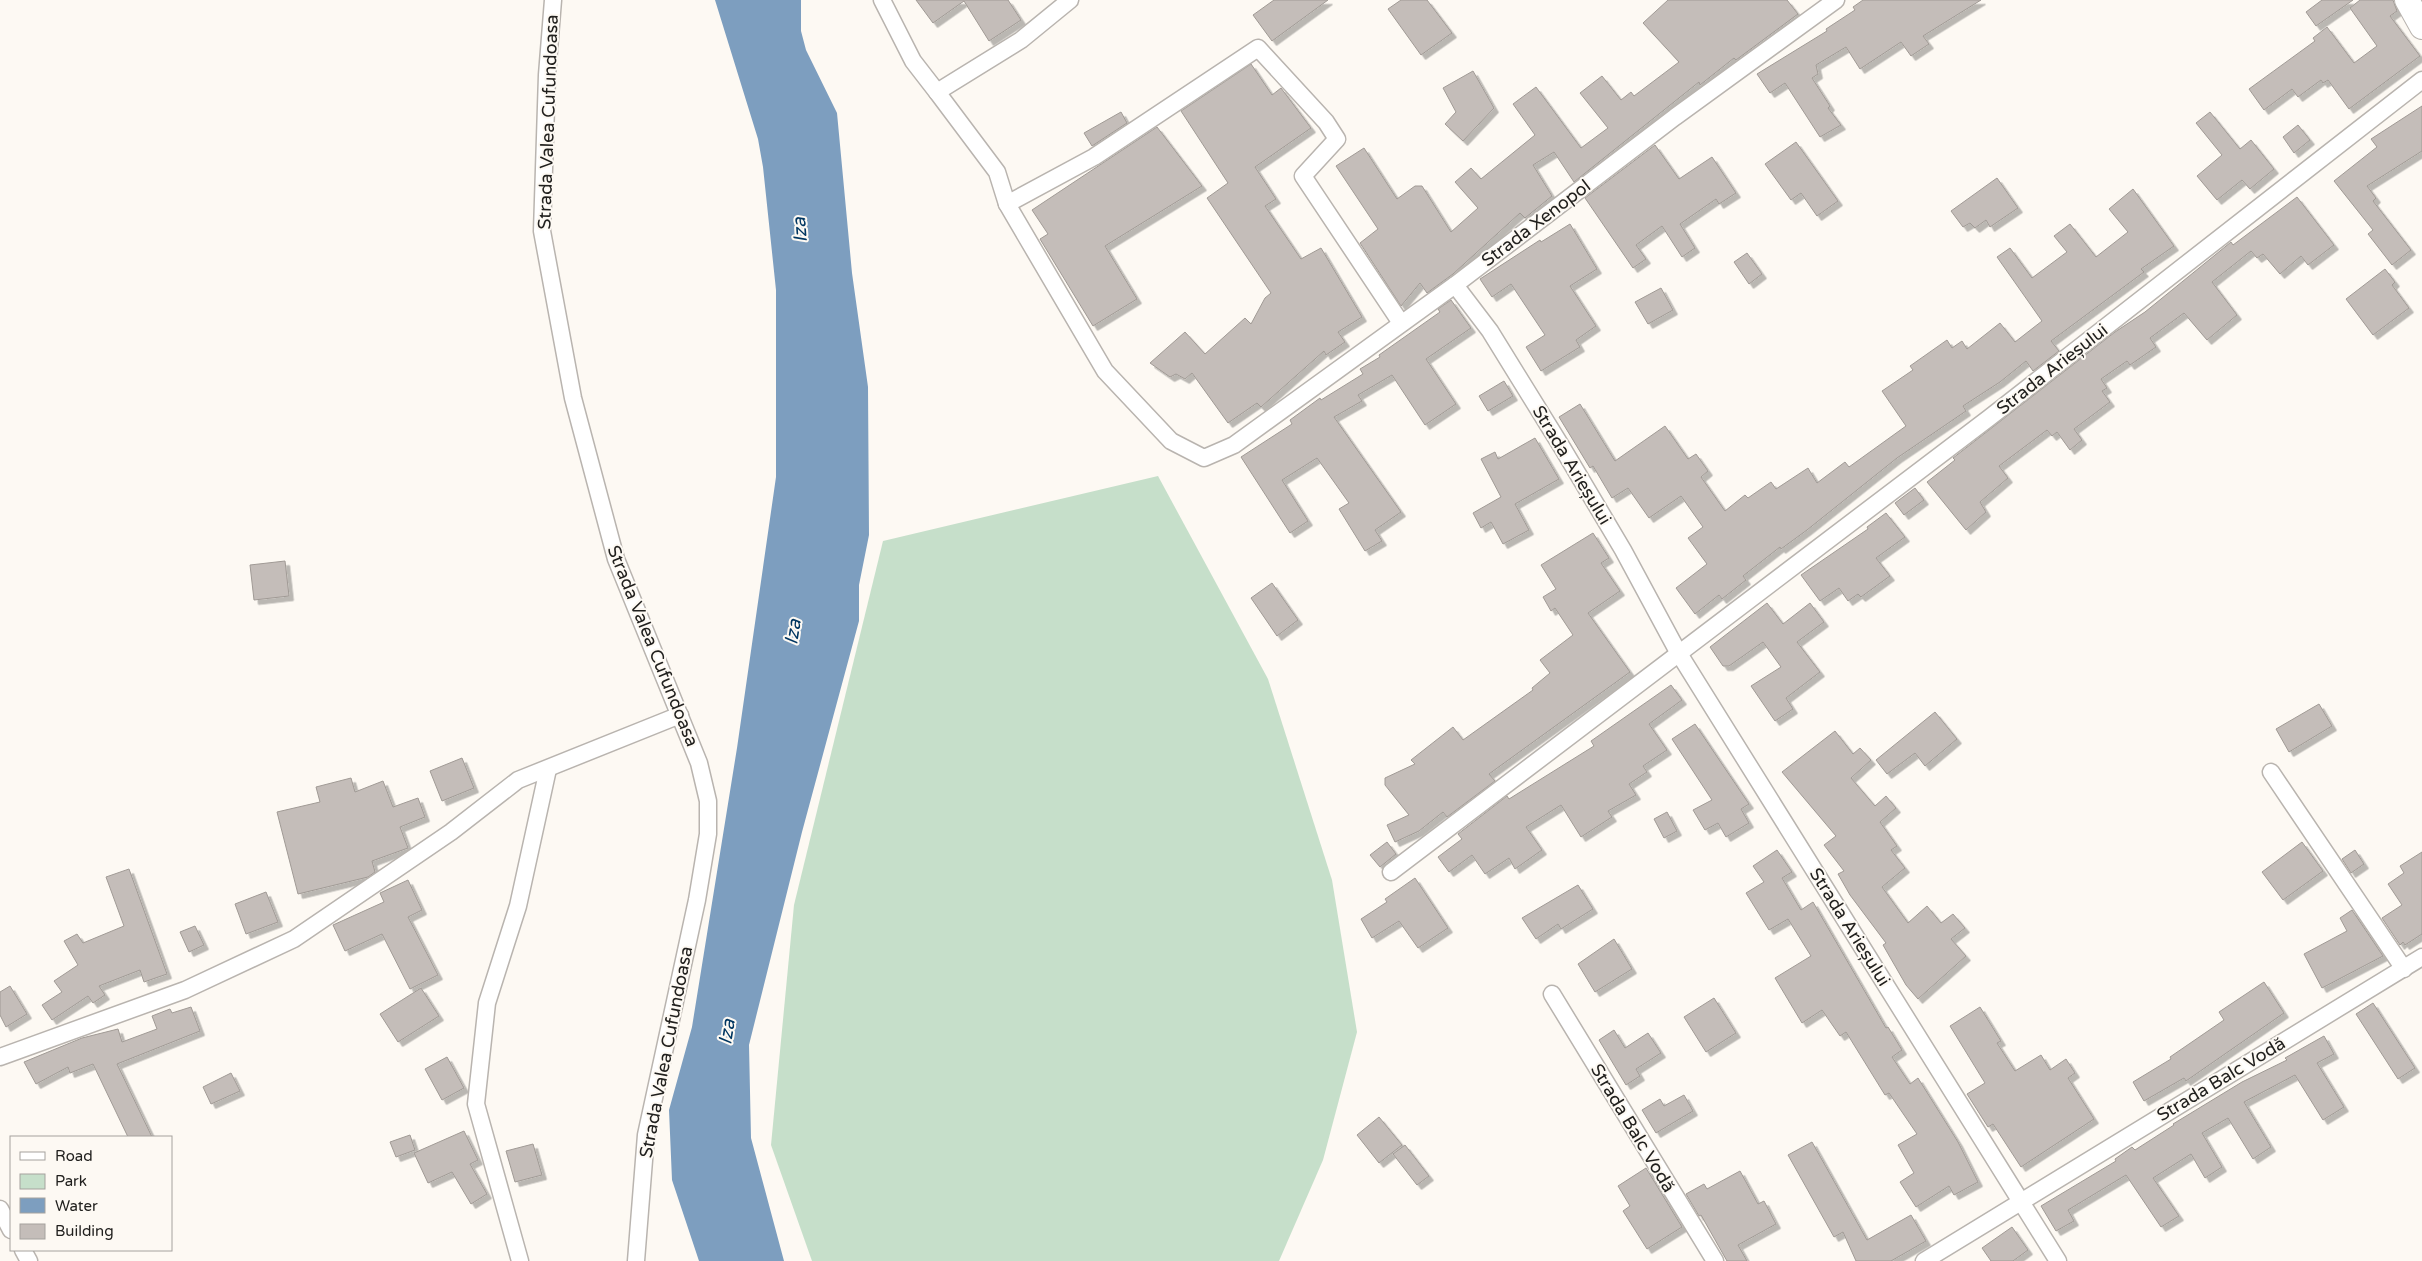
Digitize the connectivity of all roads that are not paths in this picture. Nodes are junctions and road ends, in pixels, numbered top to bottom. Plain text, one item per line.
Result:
1 (554, 0) edge
2 (882, 0) edge
3 (1070, 0) edge
4 (1836, 0) edge
5 (2407, 0) edge
6 (2422, 27) edge
7 (2422, 80) edge
8 (937, 92) junction
9 (1007, 204) junction
10 (1455, 285) junction
11 (1401, 323) junction
12 (1678, 652) junction
13 (680, 715) junction
14 (548, 769) junction
15 (2271, 772) dead end
16 (1391, 872) dead end
17 (2422, 957) edge
18 (2404, 969) junction
19 (1552, 994) dead end
20 (0, 1057) edge
21 (2021, 1202) junction
22 (0, 1210) edge
23 (10, 1228) edge
24 (520, 1261) edge
25 (636, 1261) edge
26 (1715, 1261) edge
27 (1924, 1261) edge
28 (2058, 1261) edge

1 - 13 street, Strada Valea Cufundoasa
2 - 8 street
3 - 8 street
4 - 10 street, Strada Xenopol
5 - 6 street
7 - 12 street, Strada Arieșului
8 - 9 street
9 - 11 street, Strada Xenopol
9 - 11 street
10 - 11 street, Strada Xenopol
10 - 12 street, Strada Arieșului
12 - 16 street, Strada Arieșului
12 - 21 street, Strada Arieșului
13 - 14 street
13 - 25 street, Strada Valea Cufundoasa
14 - 20 street
14 - 24 street
15 - 18 street
17 - 18 street, Strada Balc Vodă
18 - 21 street, Strada Balc Vodă
19 - 26 street, Strada Balc Vodă
21 - 27 street, Strada Balc Vodă
21 - 28 street
22 - 23 street

